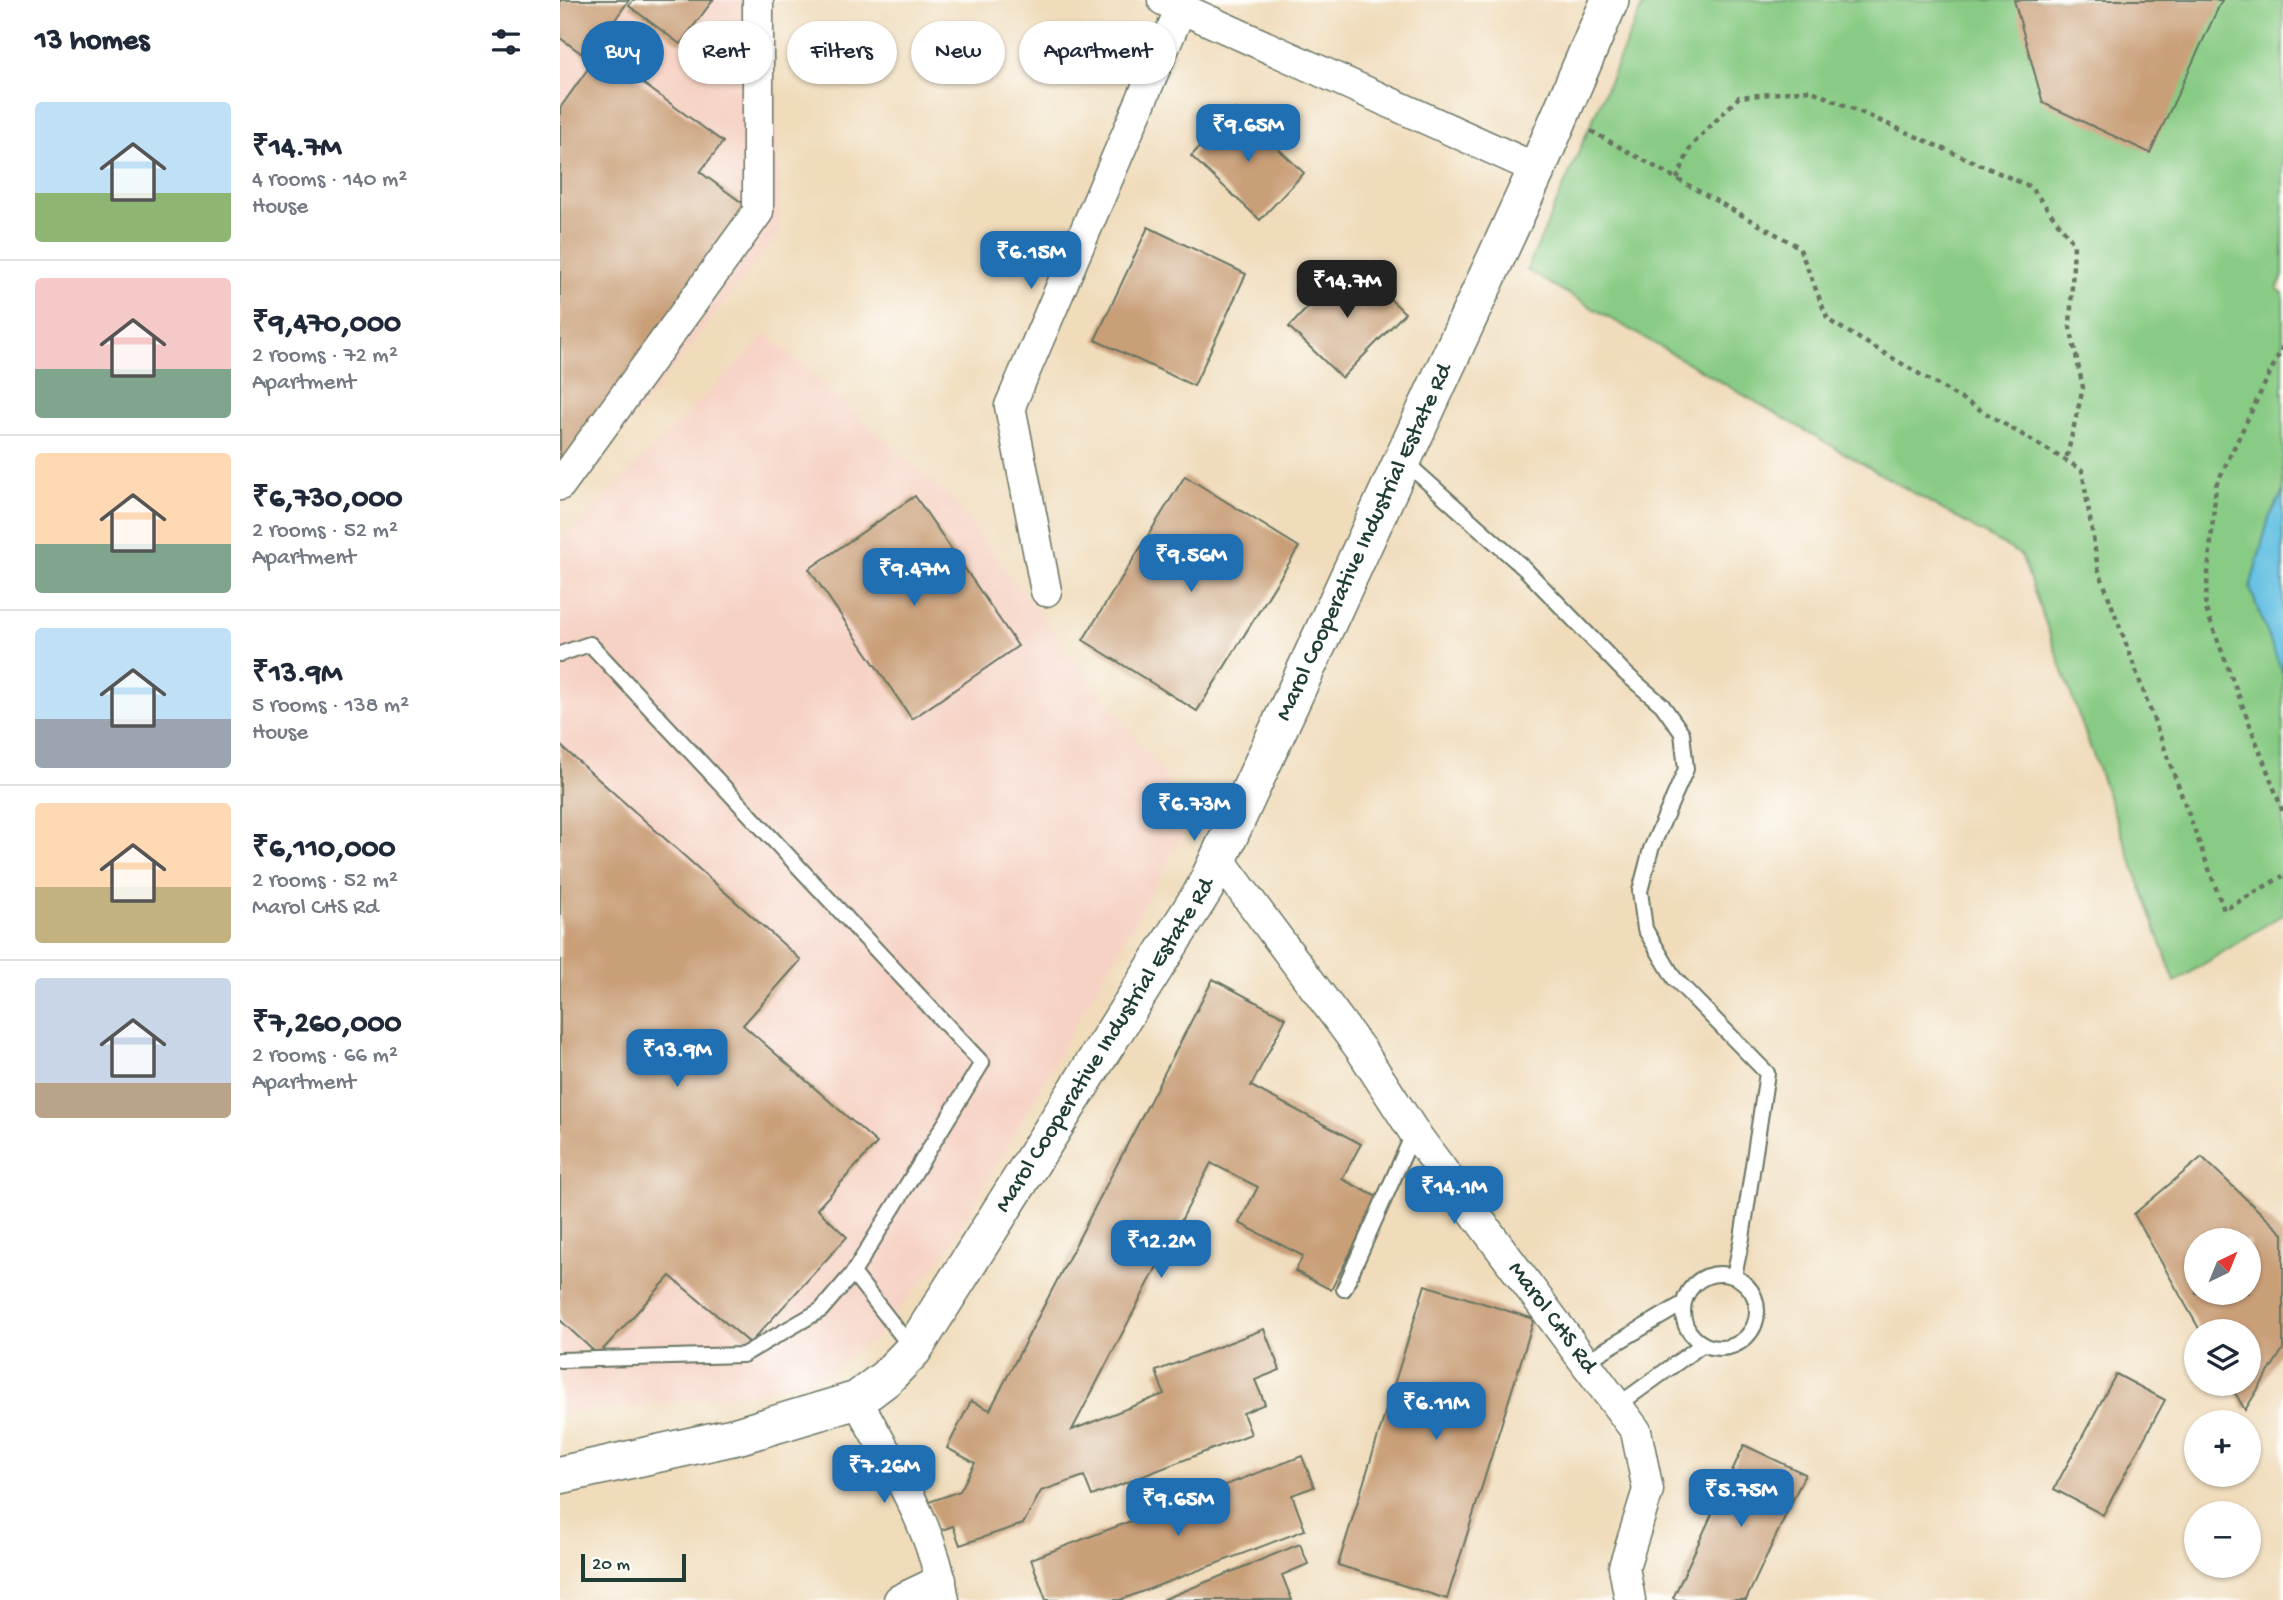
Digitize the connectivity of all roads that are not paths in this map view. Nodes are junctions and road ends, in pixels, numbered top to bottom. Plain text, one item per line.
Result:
1 (758, 0) edge
2 (1610, 0) edge
3 (1172, 4) edge
4 (1537, 169) junction
5 (1402, 458) junction
6 (560, 485) edge
7 (1045, 592) dead end
8 (560, 654) edge
9 (1219, 859) junction
10 (1414, 1132) junction
11 (853, 1273) junction
12 (1734, 1276) junction
13 (1344, 1289) dead end
14 (1684, 1303) junction
15 (1703, 1344) junction
16 (913, 1350) junction
17 (560, 1360) edge
18 (1586, 1361) junction
19 (857, 1400) junction
20 (1618, 1405) junction
21 (560, 1475) edge
22 (943, 1590) edge
23 (900, 1600) edge
24 (1630, 1600) edge

1 - 6 street
2 - 4 street, Marol Cooperative Industrial Estate Rd
3 - 4 street
3 - 7 street
4 - 5 street, Marol Cooperative Industrial Estate Rd
5 - 9 street, Marol Cooperative Industrial Estate Rd
5 - 12 lane
8 - 11 lane
9 - 10 street, Marol CHS Rd
9 - 16 street, Marol Cooperative Industrial Estate Rd
10 - 13 lane
10 - 18 street, Marol CHS Rd
11 - 16 lane
11 - 17 lane
12 - 14 lane
12 - 15 lane
14 - 15 lane
14 - 18 lane
15 - 20 lane
16 - 19 street, Marol Cooperative Industrial Estate Rd
18 - 20 street, Marol CHS Rd
19 - 21 street, Marol Cooperative Industrial Estate Rd
19 - 22 street
20 - 24 street, Marol CHS Rd
22 - 23 street

